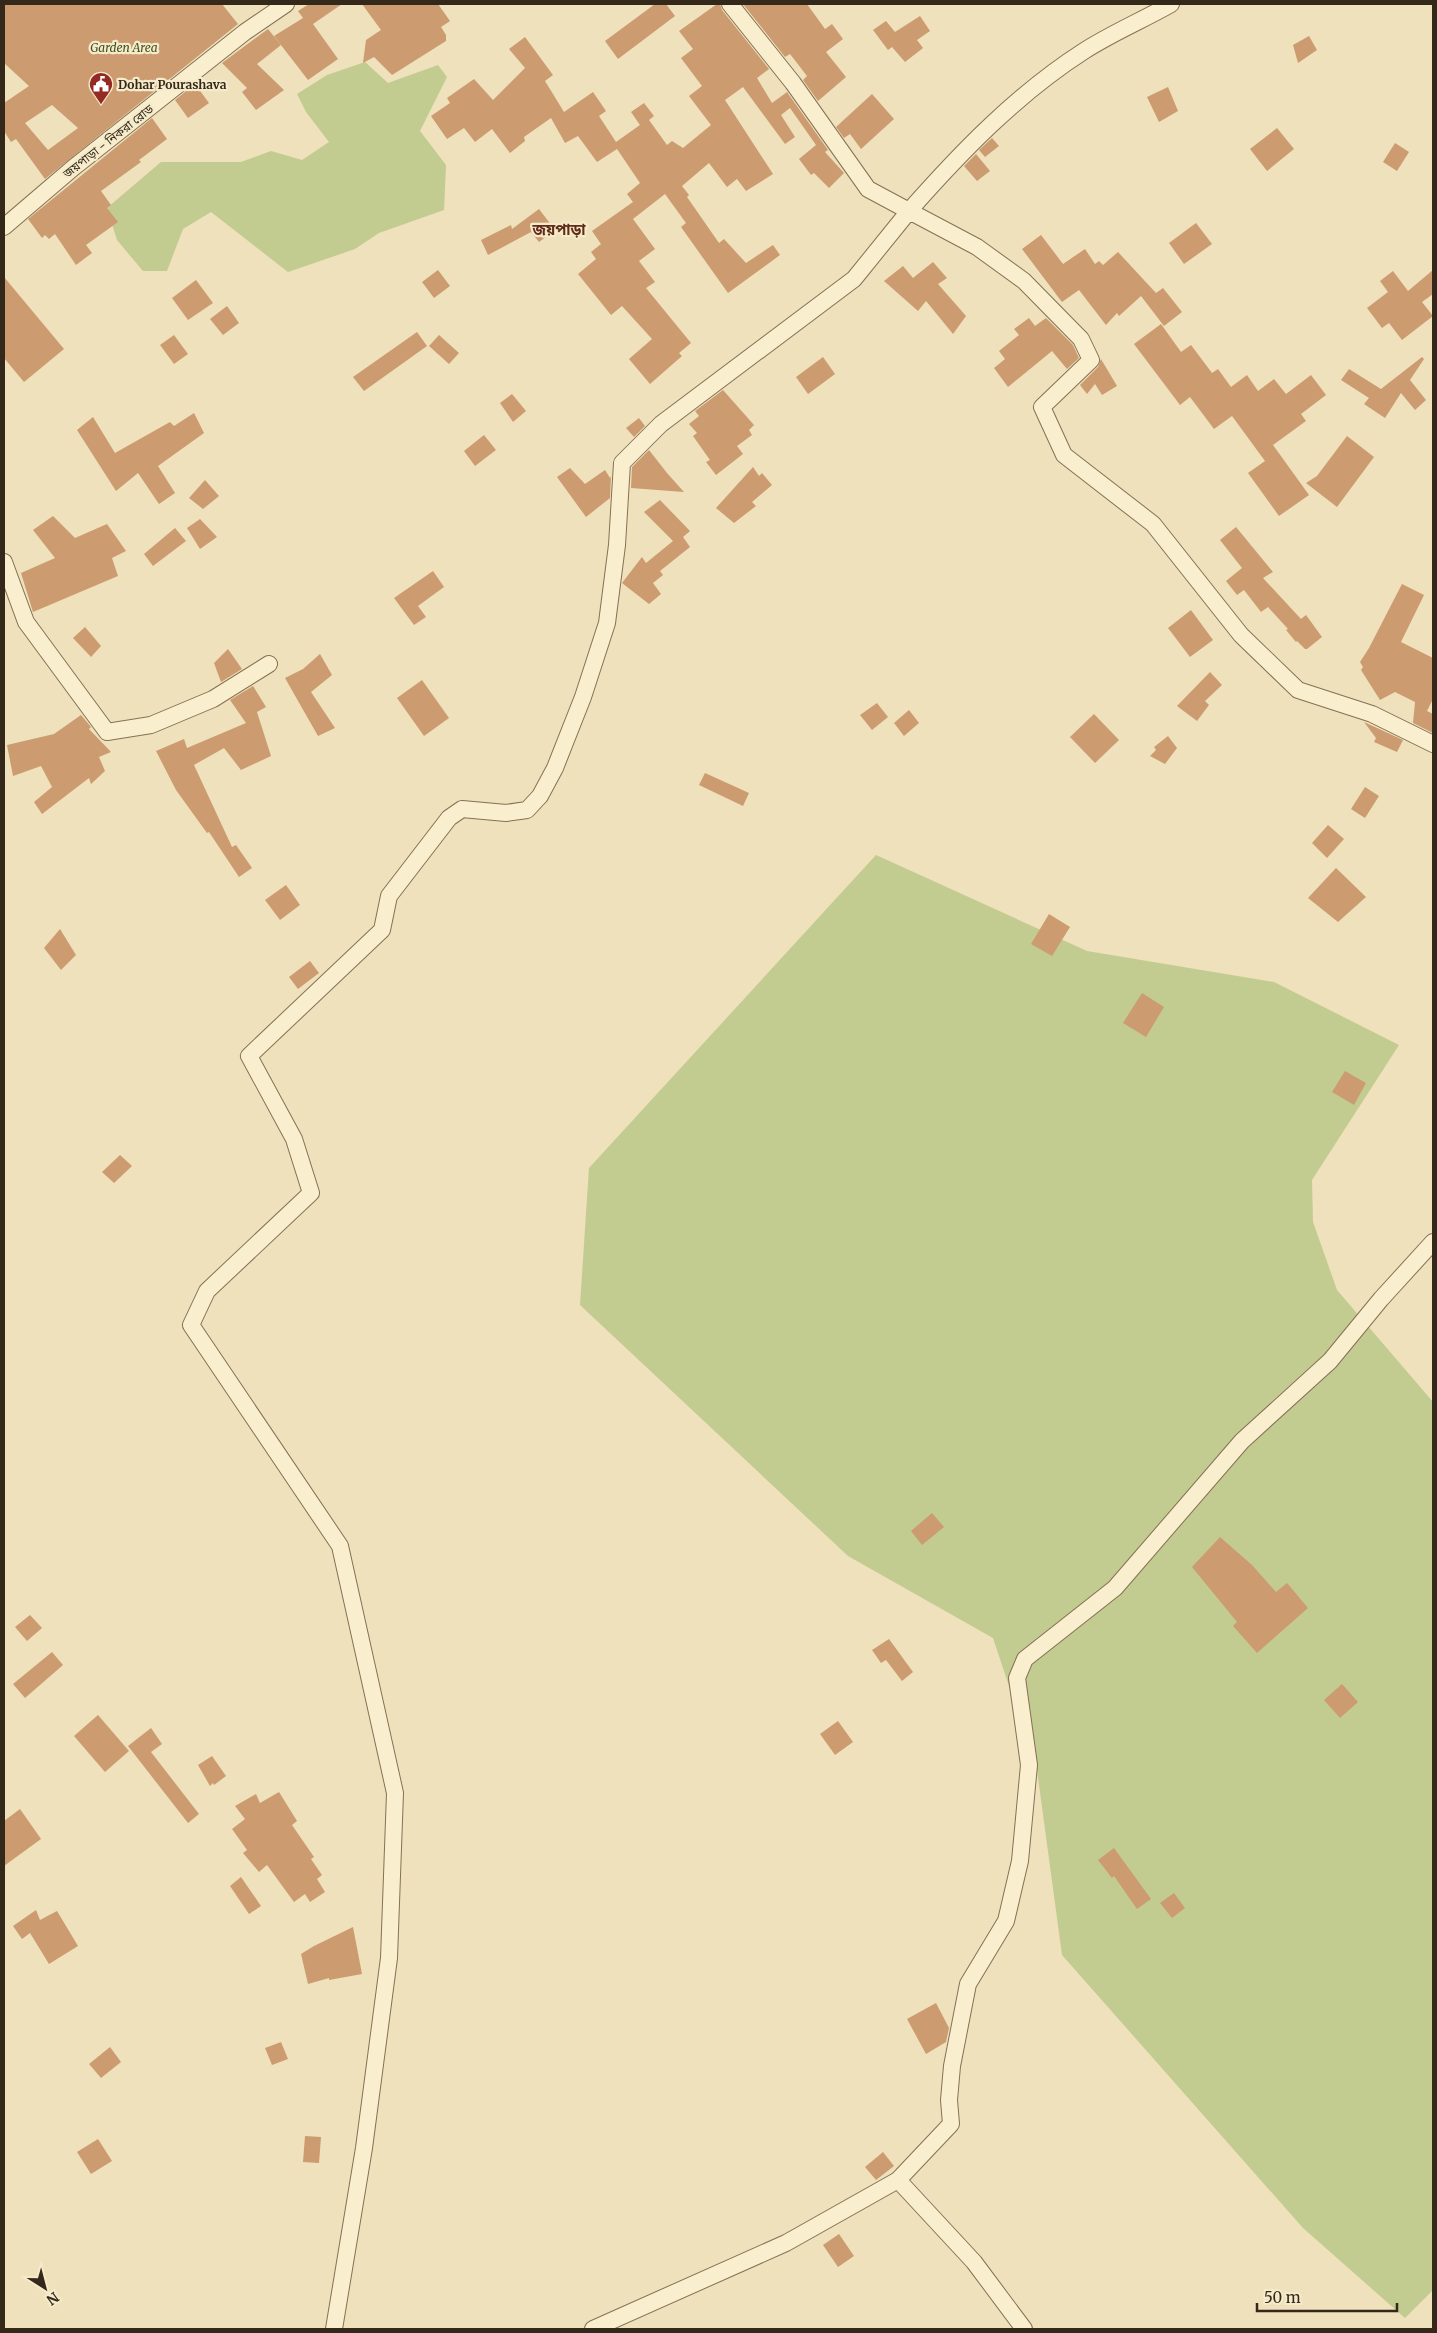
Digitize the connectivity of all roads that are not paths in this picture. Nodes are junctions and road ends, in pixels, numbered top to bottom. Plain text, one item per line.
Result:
1 (286, 4) edge
2 (730, 4) edge
3 (1172, 4) edge
4 (909, 210) junction
5 (4, 227) edge
6 (4, 562) edge
7 (269, 664) dead end
8 (1433, 744) edge
9 (1433, 1242) edge
10 (898, 2180) junction
11 (334, 2329) edge
12 (593, 2329) edge
13 (1024, 2329) edge

1 - 5 street, জয়পাড়া - নিকরা রোড
2 - 4 street
3 - 4 street
4 - 8 street
4 - 11 street
6 - 7 street
9 - 10 street
10 - 12 street
10 - 13 street

